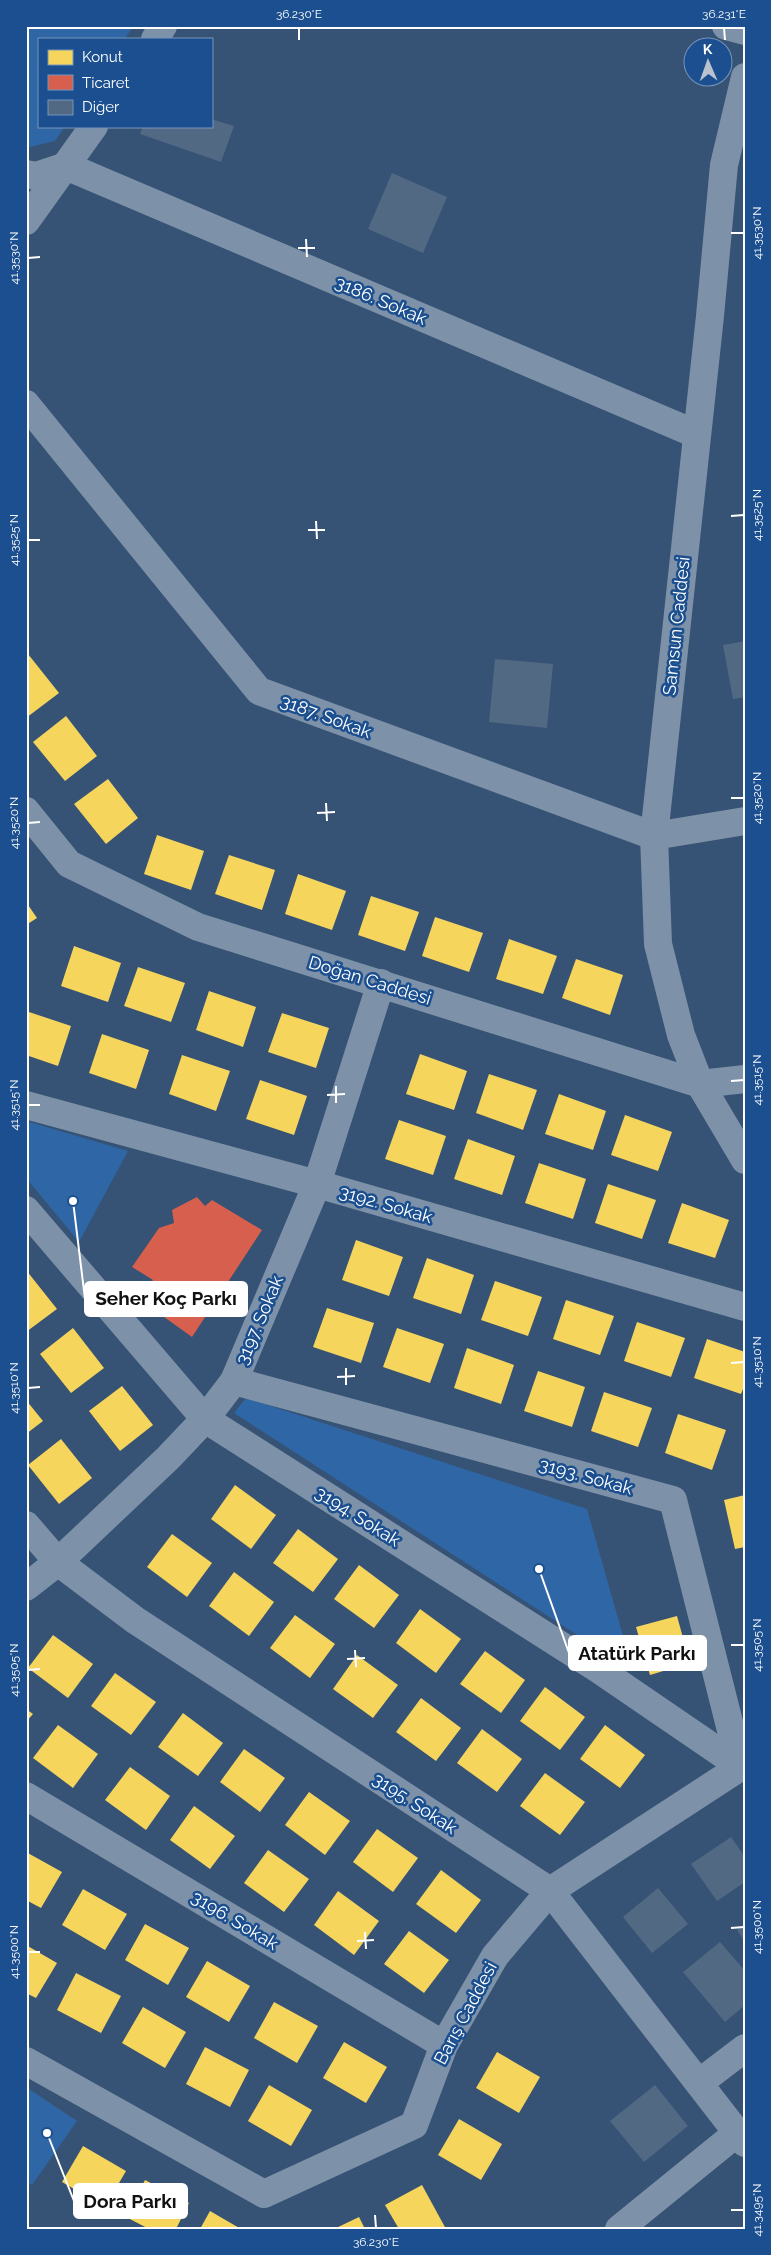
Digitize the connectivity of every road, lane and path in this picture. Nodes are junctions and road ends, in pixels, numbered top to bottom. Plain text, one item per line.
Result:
1 (163, 26) edge
2 (726, 26) edge
3 (745, 31) edge
4 (155, 38) edge
5 (745, 78) edge
6 (93, 128) edge
7 (66, 166) junction
8 (26, 174) edge
9 (26, 221) edge
10 (26, 404) edge
11 (696, 434) junction
12 (26, 811) edge
13 (745, 821) edge
14 (654, 836) junction
15 (381, 983) junction
16 (745, 1079) edge
17 (700, 1084) junction
18 (26, 1105) edge
19 (745, 1160) edge
20 (317, 1184) junction
21 (26, 1210) edge
22 (745, 1307) edge
23 (234, 1381) junction
24 (205, 1419) junction
25 (26, 1525) edge
26 (58, 1562) junction
27 (26, 1587) edge
28 (742, 1765) edge
29 (26, 1796) edge
30 (550, 1891) junction
31 (444, 2045) junction
32 (745, 2048) edge
33 (26, 2061) edge
34 (699, 2083) junction
35 (741, 2138) edge
36 (619, 2229) edge

1 - 4 street
2 - 3 street
5 - 11 street, Samsun Caddesi
6 - 7 street
7 - 8 street
7 - 9 street
7 - 11 street, 3186. Sokak
10 - 14 street, 3187. Sokak
11 - 14 street, Samsun Caddesi
12 - 15 street, Doğan Caddesi
13 - 14 street, 3187. Sokak
14 - 17 street, Samsun Caddesi
15 - 17 street, Doğan Caddesi
15 - 20 street, 3197. Sokak
16 - 17 street, Doğan Caddesi
17 - 19 street, Samsun Caddesi
18 - 20 street, 3192. Sokak
20 - 22 street, 3192. Sokak
20 - 23 street, 3197. Sokak
21 - 24 street, 3194. Sokak
23 - 24 street, 3197. Sokak
23 - 28 street, 3193. Sokak
24 - 26 street, 3197. Sokak
24 - 28 street, 3194. Sokak
25 - 26 street, 3195. Sokak
26 - 27 street, 3197. Sokak
26 - 30 street, 3195. Sokak
28 - 30 street, Barış Caddesi
29 - 31 street, 3196. Sokak
30 - 31 street, Barış Caddesi
30 - 34 street, 3195. Sokak
31 - 33 street, Barış Caddesi
32 - 34 street
34 - 35 street, 3195. Sokak
35 - 36 street

